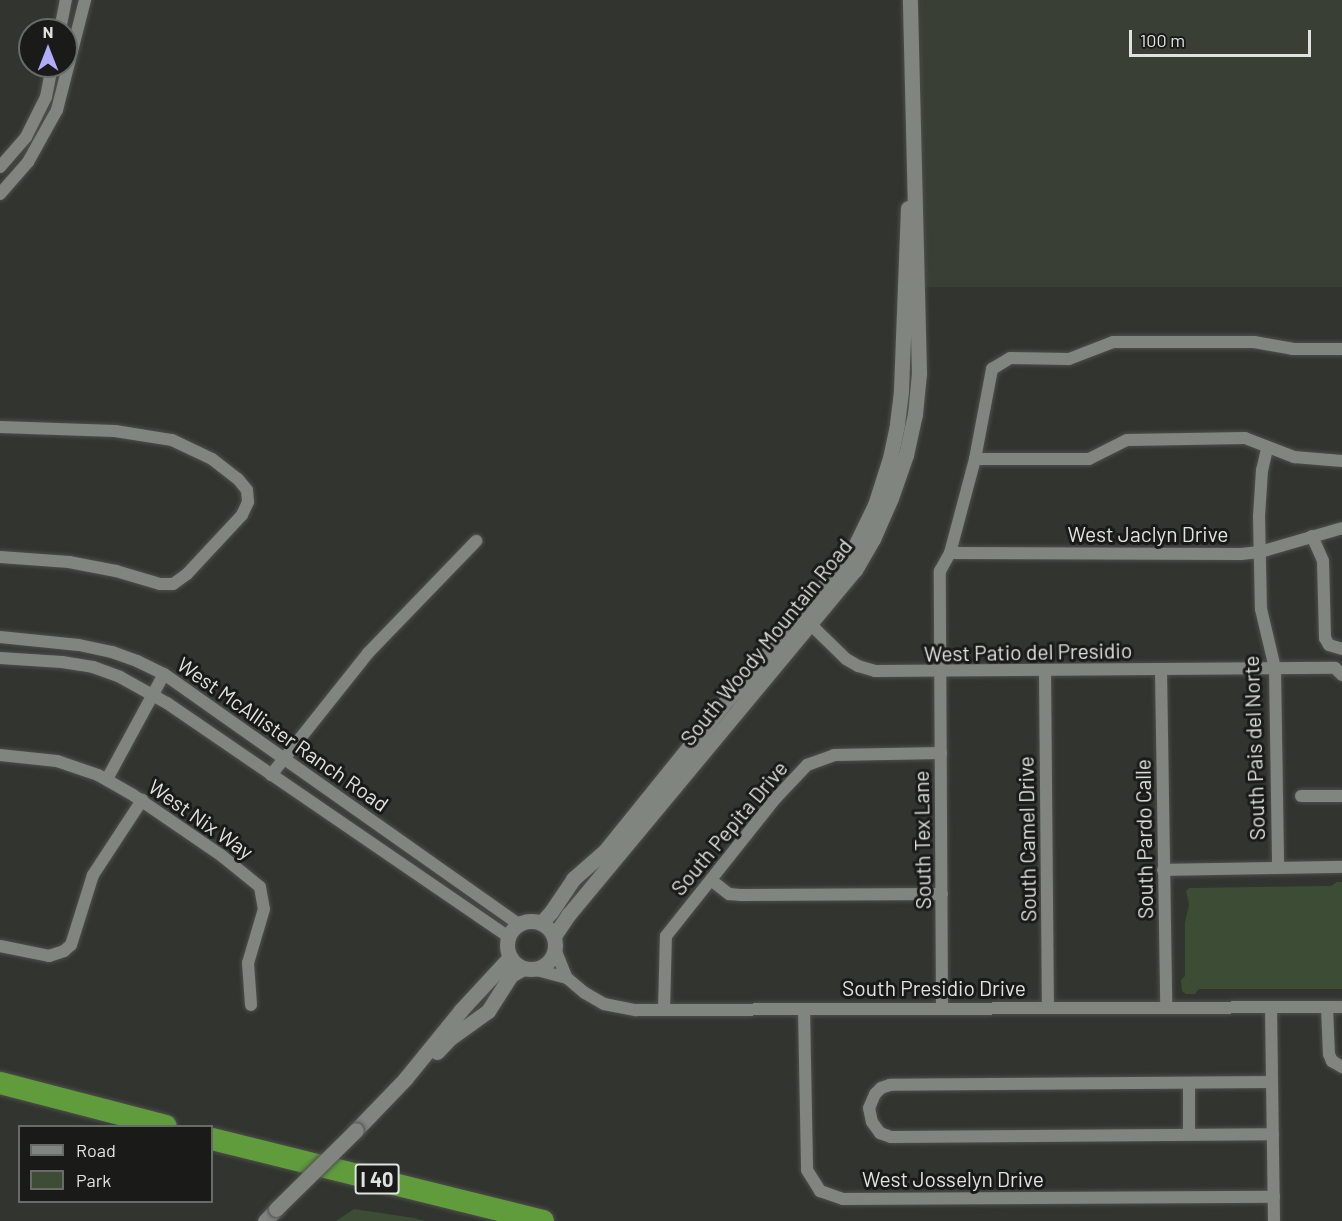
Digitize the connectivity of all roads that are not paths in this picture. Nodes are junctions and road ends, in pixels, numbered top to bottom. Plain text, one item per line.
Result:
1 (66, 0) edge
2 (85, 0) edge
3 (910, 0) edge
4 (62, 18) edge
5 (50, 78) edge
6 (0, 167) edge
7 (0, 194) edge
8 (1342, 349) edge
9 (0, 427) edge
10 (1267, 449) junction
11 (975, 459) junction
12 (1342, 461) edge
13 (1342, 528) edge
14 (1312, 536) junction
15 (476, 540) dead end
16 (1260, 552) junction
17 (950, 553) junction
18 (0, 557) edge
19 (0, 567) edge
20 (806, 620) junction
21 (0, 637) edge
22 (1342, 649) edge
23 (0, 658) edge
24 (1275, 668) junction
25 (1161, 670) junction
26 (1045, 671) junction
27 (941, 672) junction
28 (164, 674) junction
29 (1342, 675) edge
30 (153, 695) junction
31 (941, 753) junction
32 (0, 755) edge
33 (284, 758) junction
34 (271, 774) junction
35 (107, 779) junction
36 (1301, 796) dead end
37 (1342, 796) edge
38 (142, 800) junction
39 (1278, 867) junction
40 (1342, 867) edge
41 (1163, 870) junction
42 (711, 880) junction
43 (942, 894) junction
44 (542, 922) junction
45 (519, 924) junction
46 (509, 937) junction
47 (555, 943) junction
48 (0, 946) edge
49 (522, 965) junction
50 (567, 978) junction
51 (251, 1005) dead end
52 (1327, 1006) junction
53 (1342, 1006) edge
54 (942, 1007) junction
55 (1048, 1007) junction
56 (1166, 1007) junction
57 (1271, 1007) junction
58 (804, 1009) junction
59 (664, 1010) junction
60 (1342, 1067) edge
61 (1272, 1082) junction
62 (0, 1083) edge
63 (1189, 1083) junction
64 (162, 1125) edge
65 (1189, 1134) junction
66 (1272, 1134) junction
67 (213, 1139) edge
68 (1274, 1197) junction
69 (265, 1221) edge
70 (543, 1221) edge
71 (1274, 1221) edge

1 - 4 street
2 - 7 street
3 - 20 street, South Woody Mountain Road
5 - 6 street
8 - 11 street, South Tex Lane
9 - 18 street
10 - 11 street
10 - 12 street
10 - 16 street, South Pais del Norte
11 - 17 street, South Tex Lane
13 - 14 street, West Jaclyn Drive
14 - 16 street, West Jaclyn Drive
14 - 22 street
15 - 33 street
16 - 17 street, West Jaclyn Drive
16 - 24 street, South Pais del Norte
17 - 27 street, South Tex Lane
18 - 19 street
20 - 27 street, West Patio del Presidio
20 - 44 street, South Woody Mountain Road
20 - 47 street, South Woody Mountain Road
21 - 28 street, West McAllister Ranch Road
23 - 30 street, West McAllister Ranch Road
24 - 25 street, West Patio del Presidio
24 - 29 street, West Patio del Presidio
24 - 39 street, South Pais del Norte
25 - 26 street, West Patio del Presidio
25 - 41 street, South Pardo Calle
26 - 27 street, West Patio del Presidio
26 - 55 street, South Camel Drive
27 - 31 street, South Tex Lane
28 - 30 street
28 - 33 street, West McAllister Ranch Road
30 - 34 street, West McAllister Ranch Road
30 - 35 street
31 - 42 street, South Pepita Drive
31 - 43 street, South Tex Lane
32 - 35 street, West Nix Way
33 - 34 street
33 - 45 street, West McAllister Ranch Road
34 - 46 street, West McAllister Ranch Road
35 - 38 street, West Nix Way
36 - 37 street
38 - 48 street
38 - 51 street, West Nix Way
39 - 40 street
39 - 41 street
41 - 56 street, South Pardo Calle
42 - 43 street
42 - 59 street, South Pepita Drive
43 - 54 street, South Tex Lane
44 - 45 street
44 - 47 street
45 - 46 street
46 - 49 street
47 - 49 street
47 - 50 street
49 - 50 street
49 - 69 street, bridge
50 - 59 street, South Presidio Drive
52 - 53 street, South Presidio Drive
52 - 57 street, South Presidio Drive
52 - 60 street
54 - 55 street, South Presidio Drive
54 - 58 street, South Presidio Drive
55 - 56 street, South Presidio Drive
56 - 57 street, South Presidio Drive
57 - 61 street
58 - 59 street, South Presidio Drive
58 - 68 street, West Josselyn Drive
61 - 63 street
61 - 66 street
62 - 64 highway
63 - 65 street
63 - 65 street
65 - 66 street
66 - 68 street
67 - 70 highway, I 40
68 - 71 street

